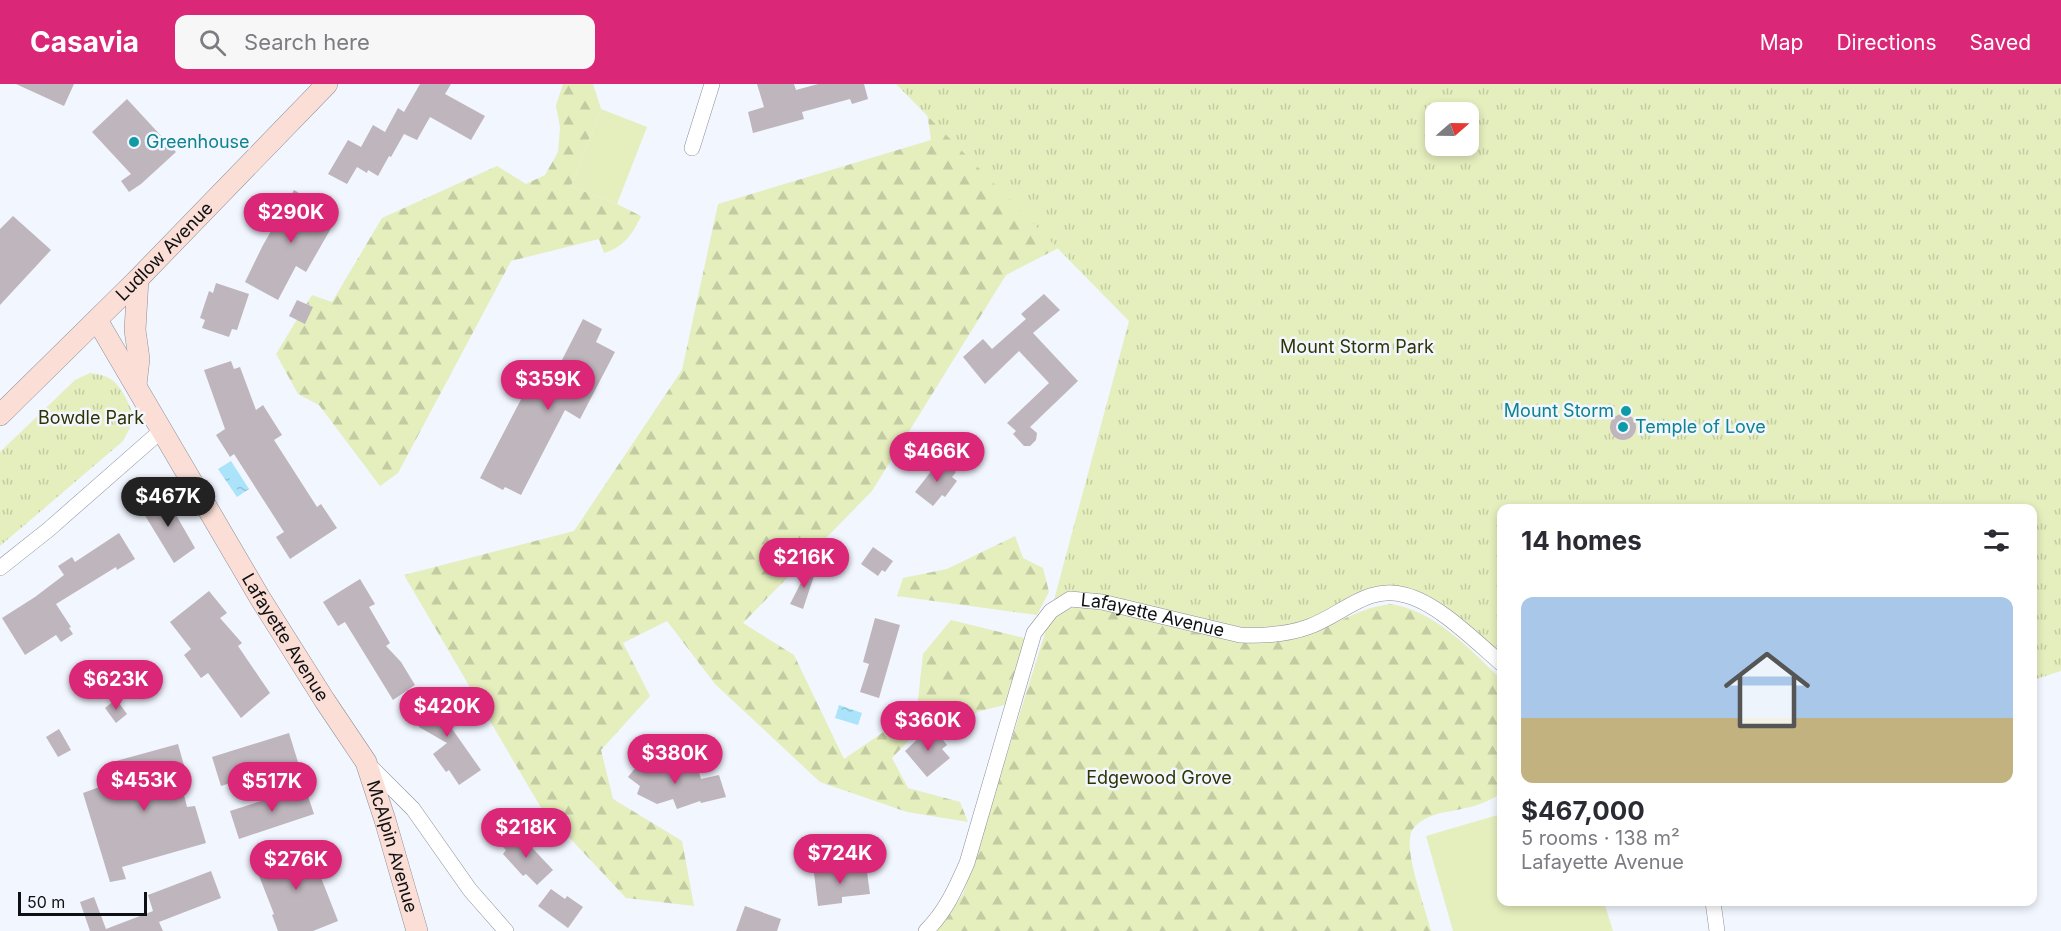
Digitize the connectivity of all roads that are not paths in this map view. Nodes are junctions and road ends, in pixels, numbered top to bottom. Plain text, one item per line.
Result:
1 (327, 84) edge
2 (712, 84) edge
3 (692, 148) dead end
4 (138, 279) junction
5 (97, 320) junction
6 (136, 385) junction
7 (0, 415) edge
8 (162, 430) junction
9 (0, 568) edge
10 (1497, 660) edge
11 (366, 762) junction
12 (1714, 906) edge
13 (417, 931) edge
14 (506, 931) edge
15 (926, 931) edge
16 (1717, 931) edge

1 - 4 street, Ludlow Avenue
2 - 3 street
4 - 5 street, Ludlow Avenue
4 - 6 street
5 - 6 street, Lafayette Avenue
5 - 7 street, Ludlow Avenue
6 - 8 street, Lafayette Avenue
8 - 9 street
8 - 11 street, Lafayette Avenue
10 - 15 street, Lafayette Avenue
11 - 13 street, McAlpin Avenue
11 - 14 street, Lafayette Avenue
12 - 16 street

